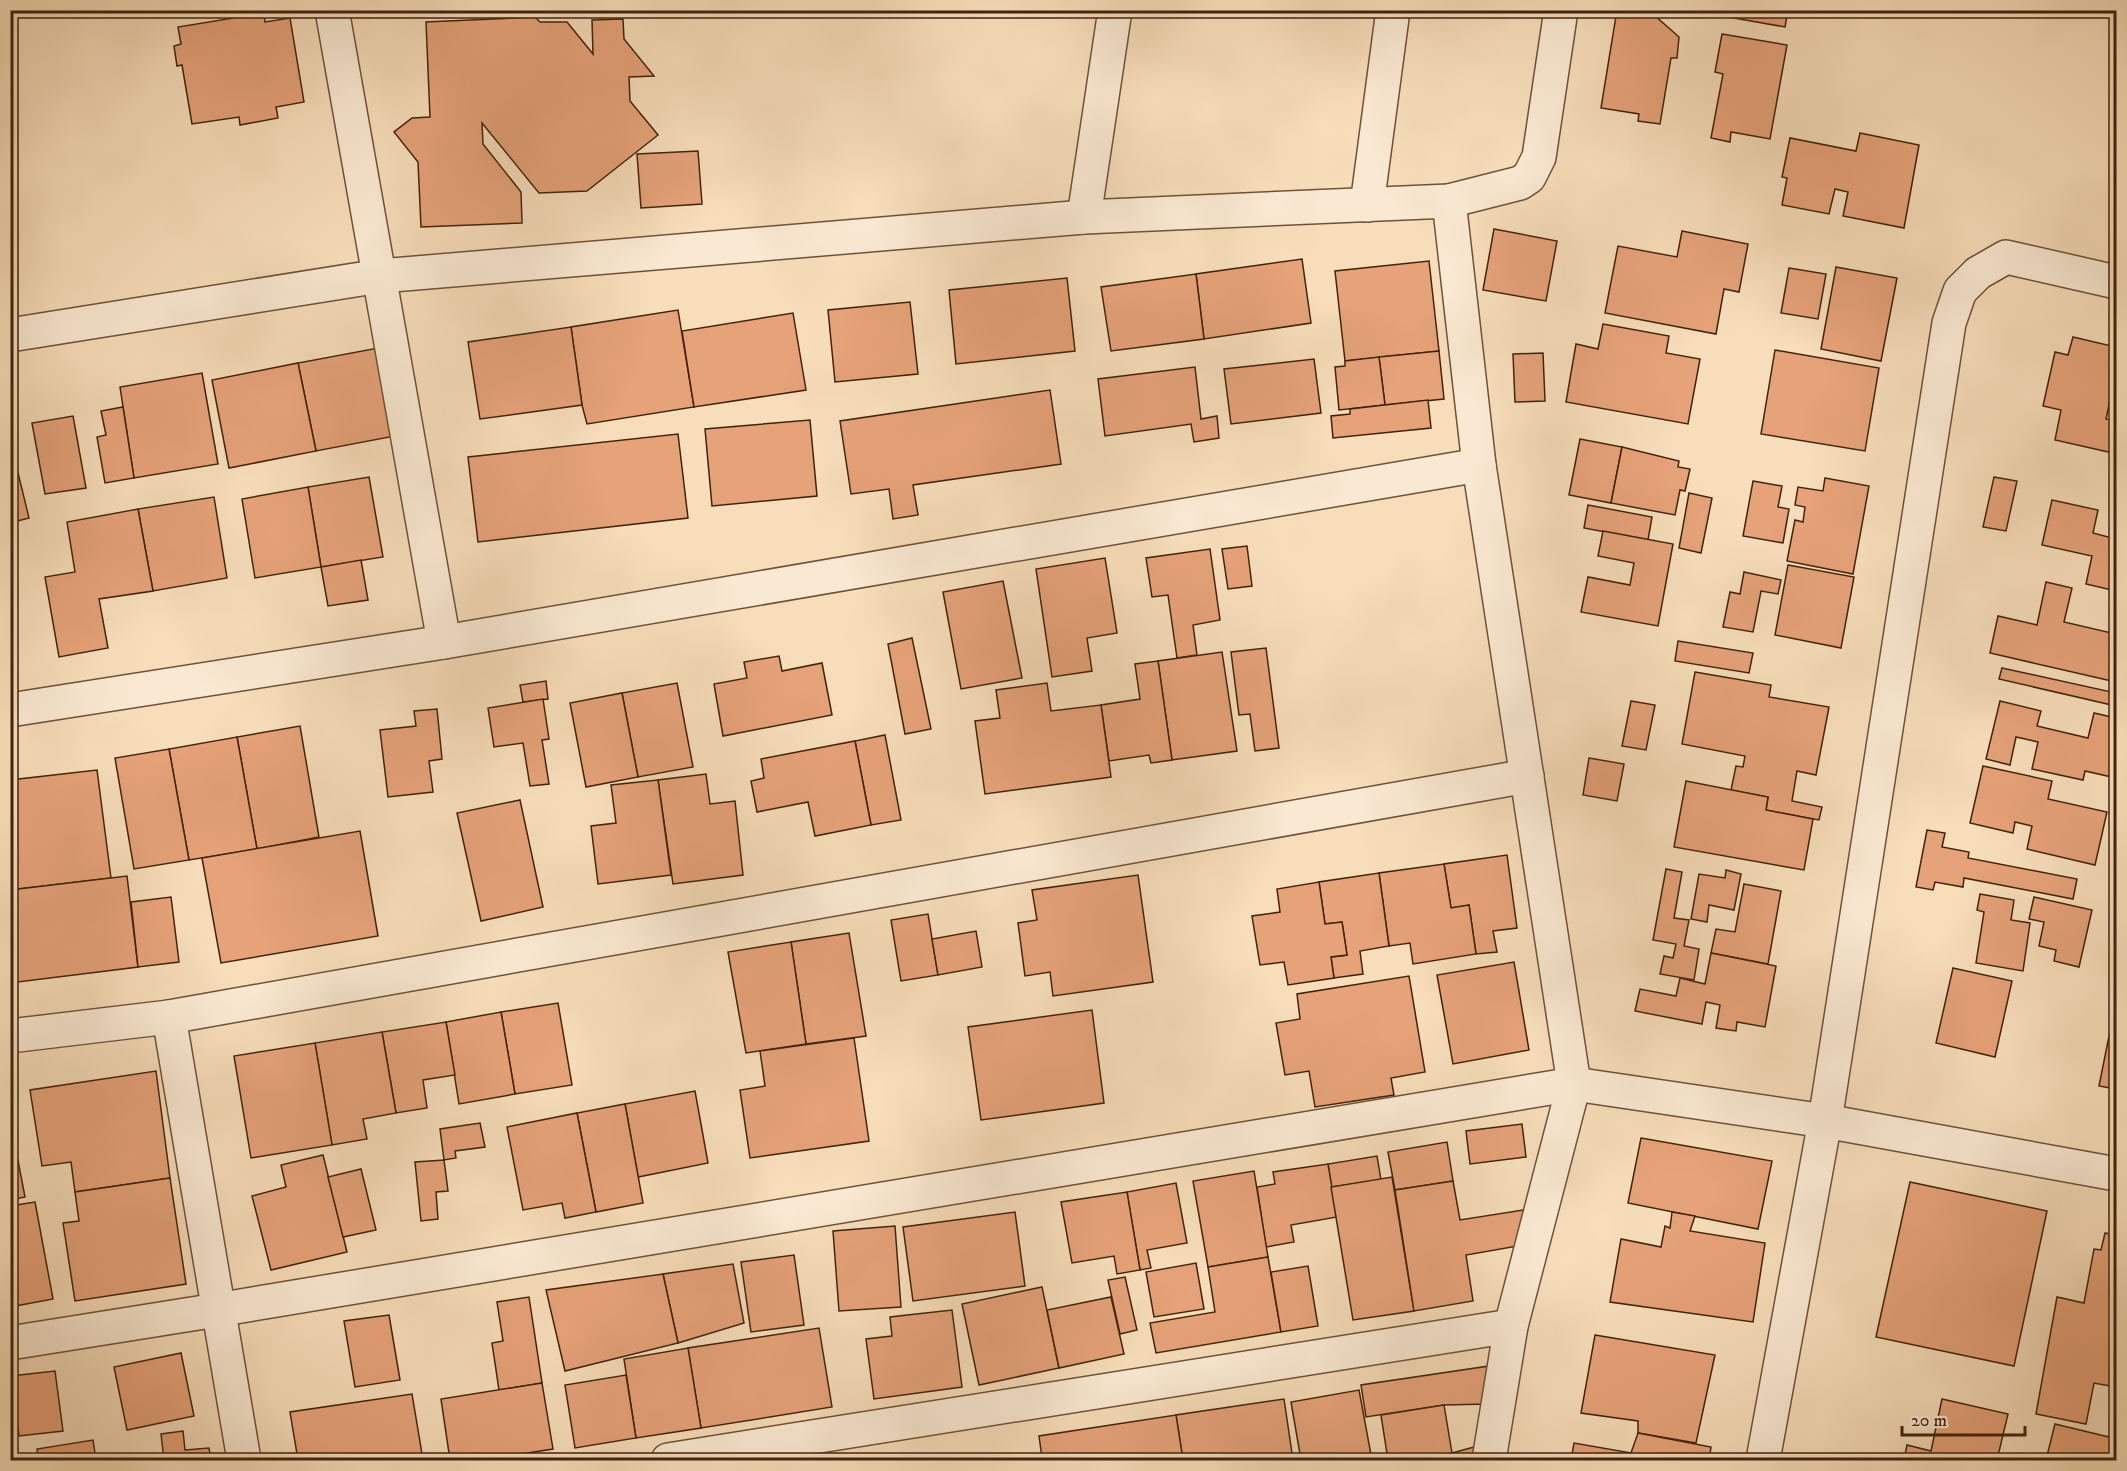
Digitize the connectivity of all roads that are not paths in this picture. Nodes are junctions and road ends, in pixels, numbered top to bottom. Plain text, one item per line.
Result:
1 (332, 10) edge
2 (1115, 10) edge
3 (1394, 10) edge
4 (1561, 10) edge
5 (1449, 201) junction
6 (1367, 205) junction
7 (1084, 217) junction
8 (380, 276) junction
9 (2116, 282) edge
10 (10, 335) edge
11 (1479, 465) junction
12 (444, 642) junction
13 (10, 710) edge
14 (1527, 776) junction
15 (169, 1017) junction
16 (10, 1036) edge
17 (1574, 1084) junction
18 (1825, 1121) junction
19 (2116, 1174) edge
20 (217, 1310) junction
21 (1511, 1326) junction
22 (10, 1342) edge
23 (244, 1461) edge
24 (669, 1461) edge
25 (1489, 1461) edge
26 (1763, 1461) edge

1 - 8 street
2 - 7 street
3 - 6 street
4 - 5 street
5 - 6 street
5 - 11 street
6 - 7 street
7 - 8 street
8 - 10 street
8 - 12 street
9 - 18 street
11 - 12 street
11 - 14 street
12 - 13 street
14 - 15 street
14 - 17 street
15 - 16 street
15 - 20 street
17 - 18 street
17 - 20 street
17 - 21 street
18 - 19 street
18 - 26 street
20 - 22 street
20 - 23 street
21 - 24 street
21 - 25 street

